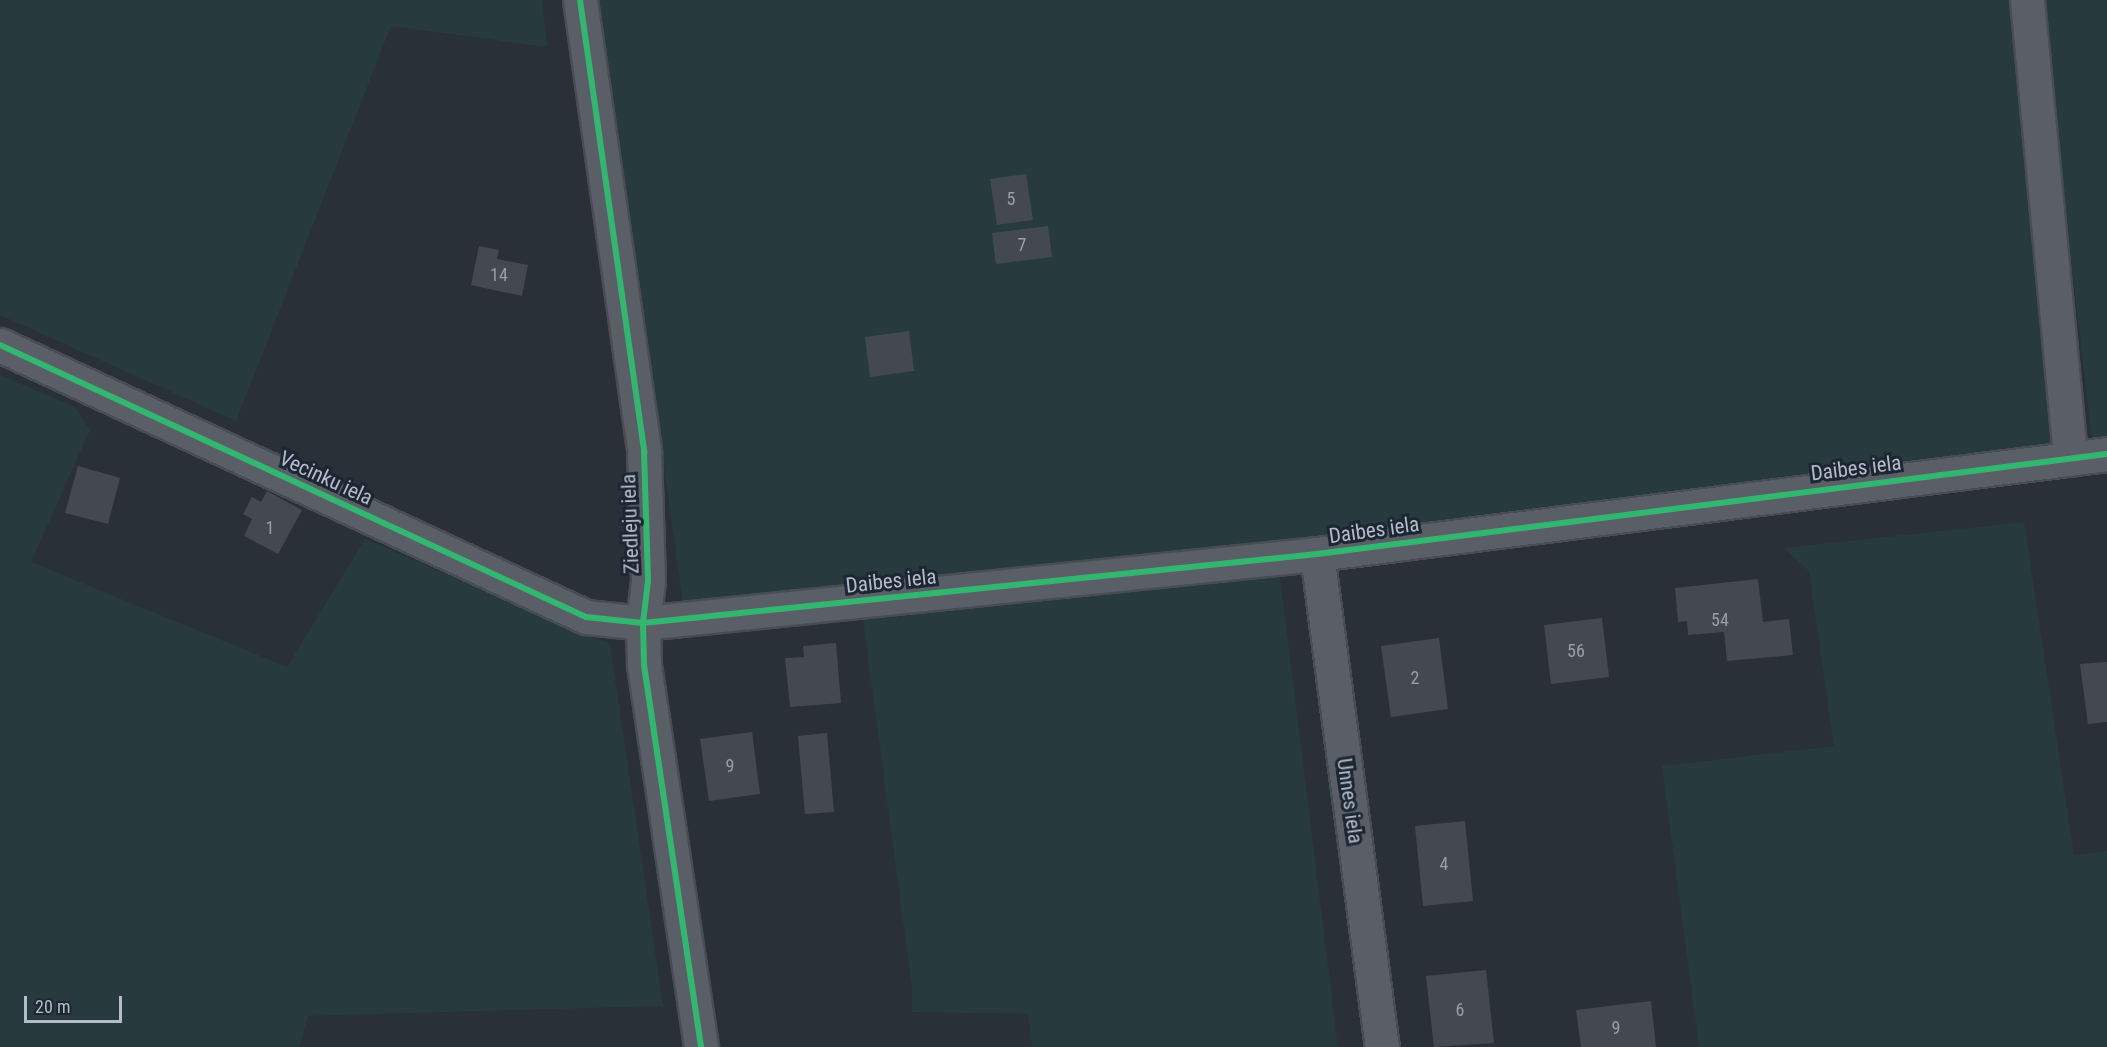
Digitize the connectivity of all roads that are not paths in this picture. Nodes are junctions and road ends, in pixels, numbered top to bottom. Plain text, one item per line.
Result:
1 (580, 0) edge
2 (2026, 0) edge
3 (0, 345) edge
4 (2107, 454) edge
5 (2070, 459) junction
6 (1317, 554) junction
7 (643, 622) junction
8 (701, 1047) edge
9 (1382, 1047) edge

1 - 7 street, Ziedleju iela
2 - 5 street
3 - 7 street, Vecinku iela
4 - 5 street, Daibes iela
5 - 6 street, Daibes iela
6 - 7 street, Daibes iela
6 - 9 street, Unnes iela
7 - 8 street, Ziedleju iela

